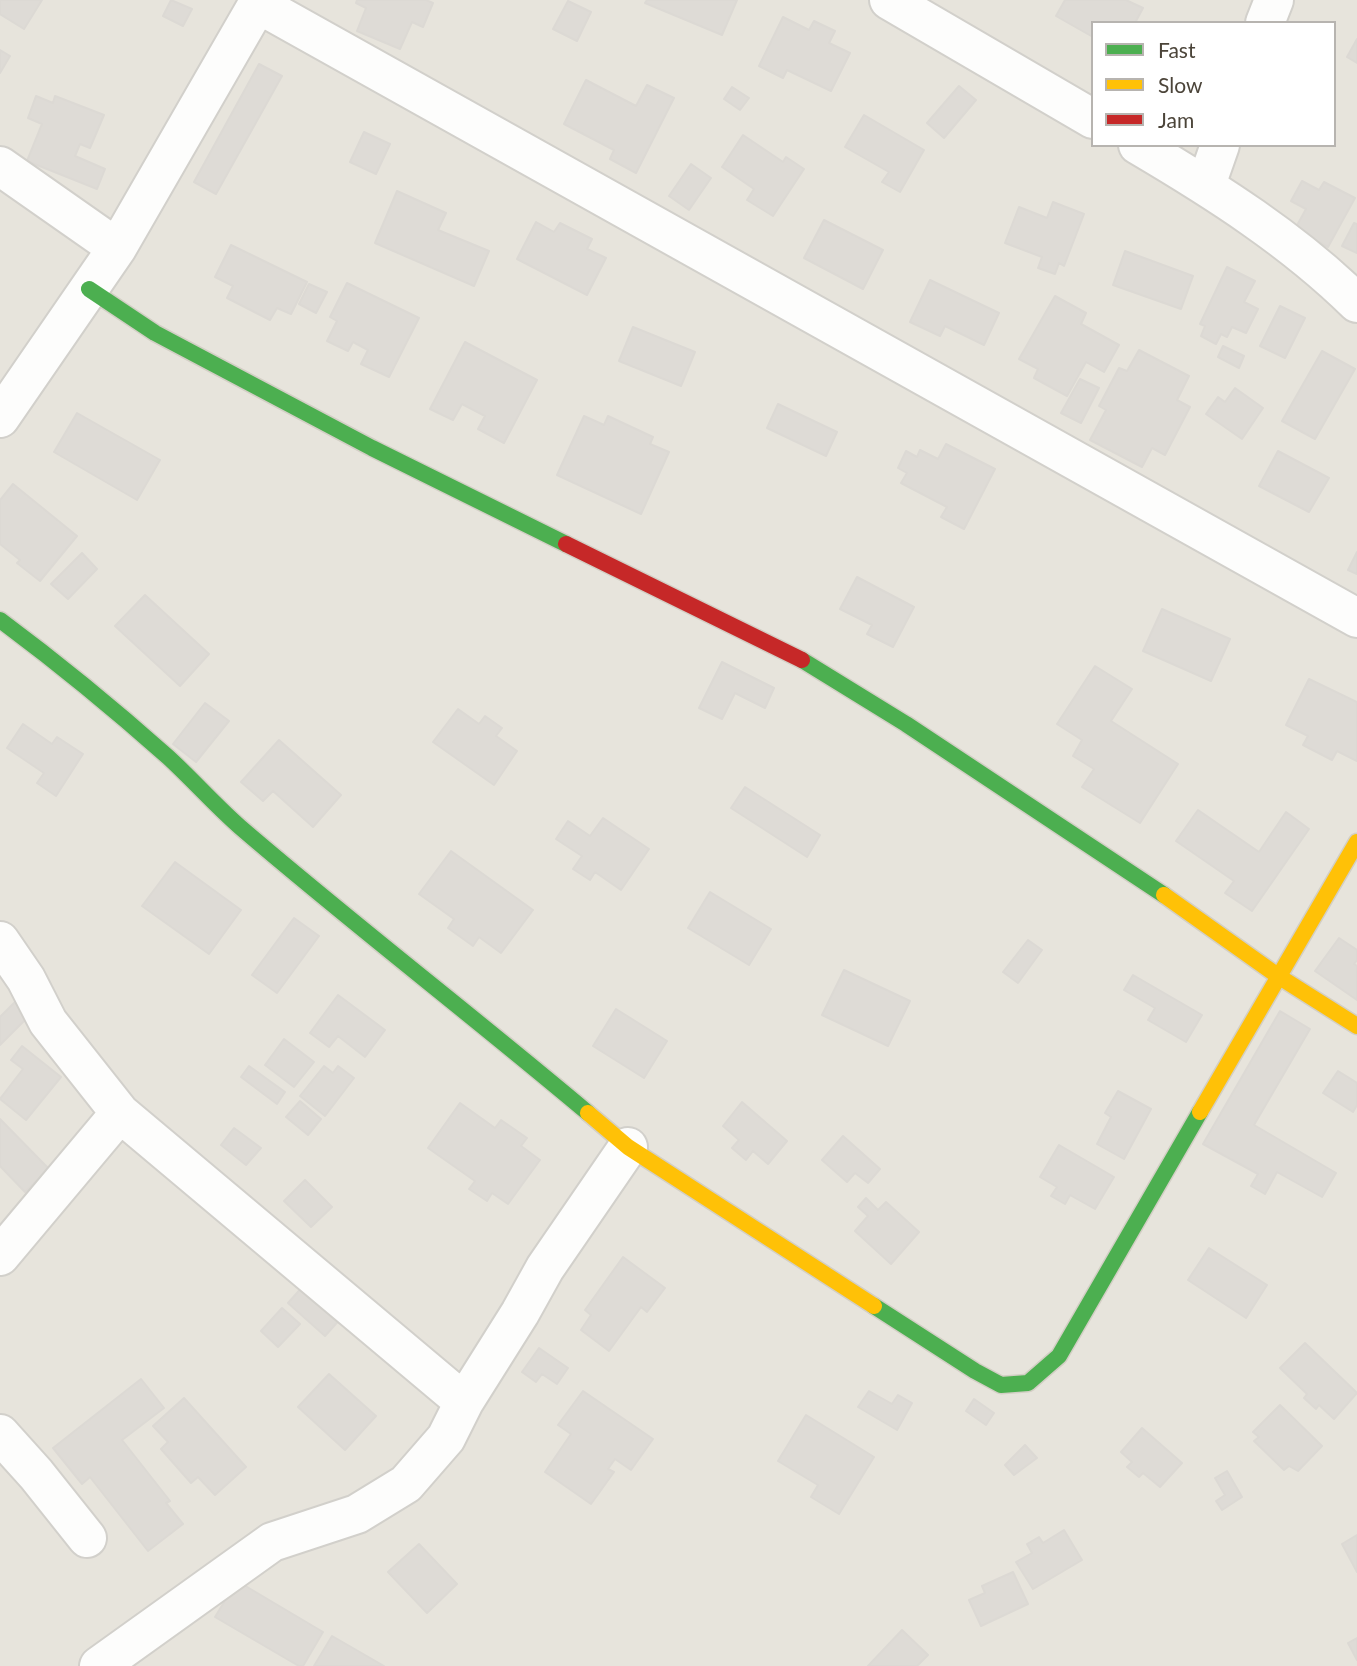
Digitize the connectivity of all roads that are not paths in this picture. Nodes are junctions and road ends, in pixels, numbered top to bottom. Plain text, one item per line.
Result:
1 (889, 0) edge
2 (1274, 0) edge
3 (259, 2) edge
4 (1266, 21) edge
5 (1091, 118) edge
6 (1141, 147) edge
7 (1219, 147) edge
8 (0, 166) edge
9 (1206, 184) junction
10 (117, 248) junction
11 (89, 289) junction
12 (1357, 303) edge
13 (0, 418) edge
14 (1357, 618) edge
15 (0, 620) edge
16 (1357, 842) edge
17 (0, 941) edge
18 (1279, 976) junction
19 (1357, 1026) edge
20 (120, 1113) junction
21 (628, 1147) junction
22 (0, 1256) edge
23 (464, 1402) junction
24 (0, 1434) edge
25 (87, 1538) dead end
26 (99, 1666) edge

1 - 5 street
2 - 4 street
3 - 10 street
3 - 14 street
6 - 9 street
7 - 9 street
8 - 10 street
9 - 12 street
10 - 11 street
11 - 13 street
11 - 18 street
15 - 21 street
16 - 18 street
17 - 20 street
18 - 19 street
18 - 21 street
20 - 22 street
20 - 23 street
21 - 23 street
23 - 26 street
24 - 25 street

